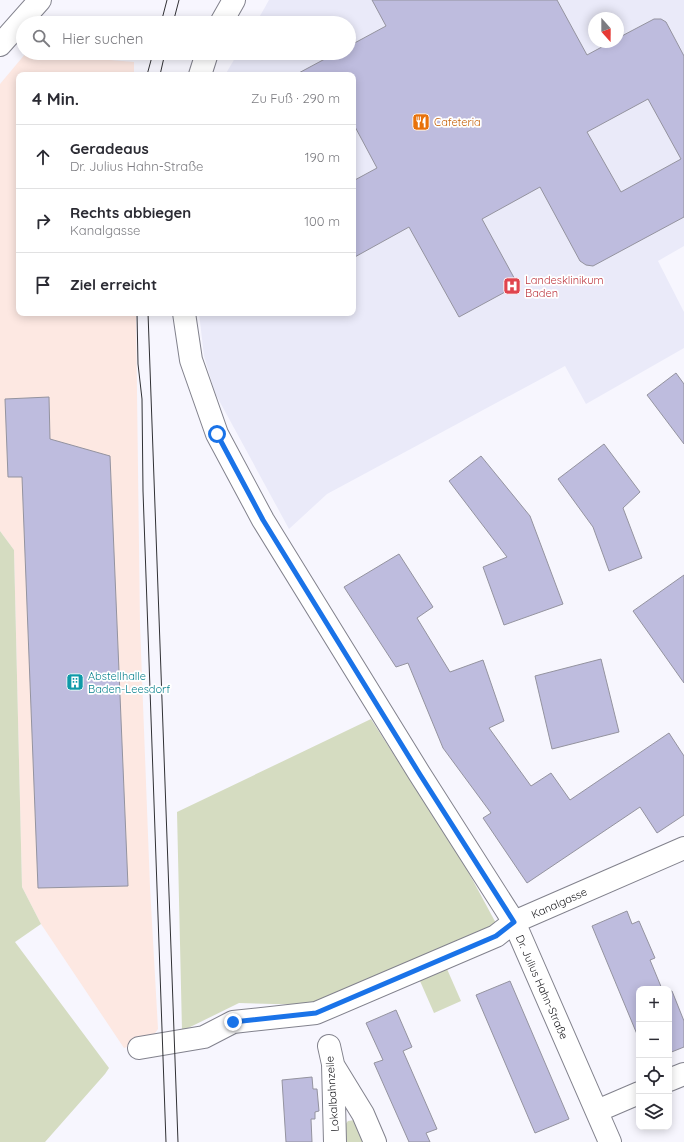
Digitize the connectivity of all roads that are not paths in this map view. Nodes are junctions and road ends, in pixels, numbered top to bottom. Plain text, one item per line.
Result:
1 (40, 0) edge
2 (234, 0) edge
3 (26, 16) edge
4 (225, 16) edge
5 (16, 27) edge
6 (0, 45) edge
7 (205, 60) edge
8 (201, 72) edge
9 (184, 316) edge
10 (684, 848) edge
11 (514, 922) junction
12 (139, 1048) dead end
13 (684, 1074) edge
14 (672, 1079) edge
15 (637, 1094) edge
16 (597, 1111) junction
17 (335, 1142) edge
18 (375, 1142) edge
19 (610, 1142) edge

1 - 3 street
2 - 4 street
5 - 6 street
7 - 8 street
9 - 11 street, Dr. Julius Hahn-Straße
10 - 11 street, Kanalgasse
11 - 12 street, Kanalgasse
11 - 16 street, Dr. Julius Hahn-Straße
13 - 14 street
15 - 16 street
16 - 19 street, Dr. Julius Hahn-Straße
17 - 18 street, Lokalbahnzeile

